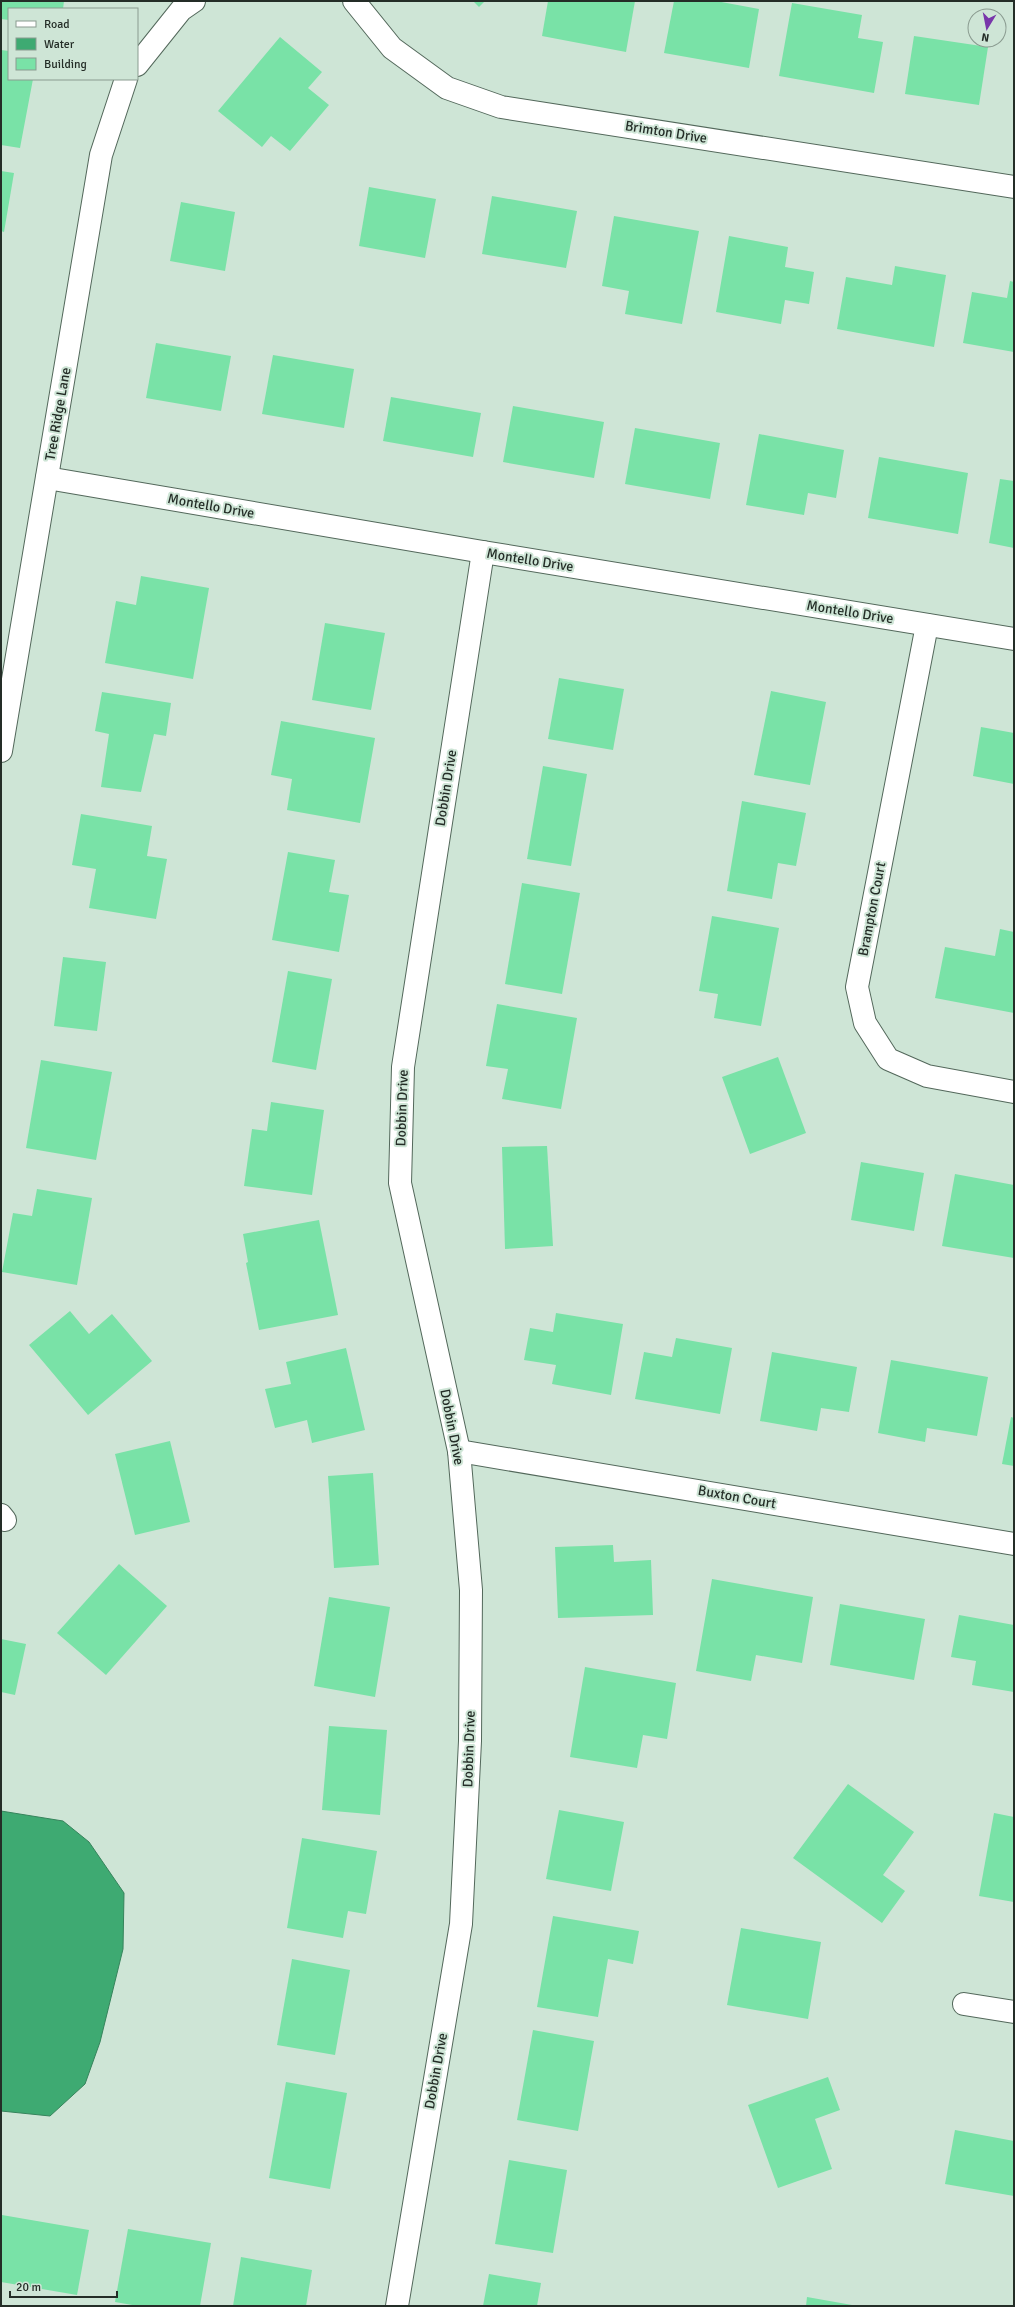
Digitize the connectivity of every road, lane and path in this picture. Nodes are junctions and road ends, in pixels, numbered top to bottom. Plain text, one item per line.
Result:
1 (194, 1) edge
2 (354, 1) edge
3 (138, 64) edge
4 (126, 80) edge
5 (1014, 187) edge
6 (47, 478) junction
7 (483, 552) junction
8 (927, 625) junction
9 (1014, 639) edge
10 (1, 751) edge
11 (1014, 1092) edge
12 (459, 1451) junction
13 (1014, 1544) edge
14 (964, 2004) dead end
15 (1014, 2012) edge
16 (397, 2306) edge

1 - 3 street
2 - 5 street, Brimton Drive
4 - 6 street, Tree Ridge Lane
6 - 7 street, Montello Drive
6 - 10 street, Tree Ridge Lane
7 - 8 street, Montello Drive
7 - 12 street, Dobbin Drive
8 - 9 street, Montello Drive
8 - 11 street, Brampton Court
12 - 13 street, Buxton Court
12 - 16 street, Dobbin Drive
14 - 15 street

